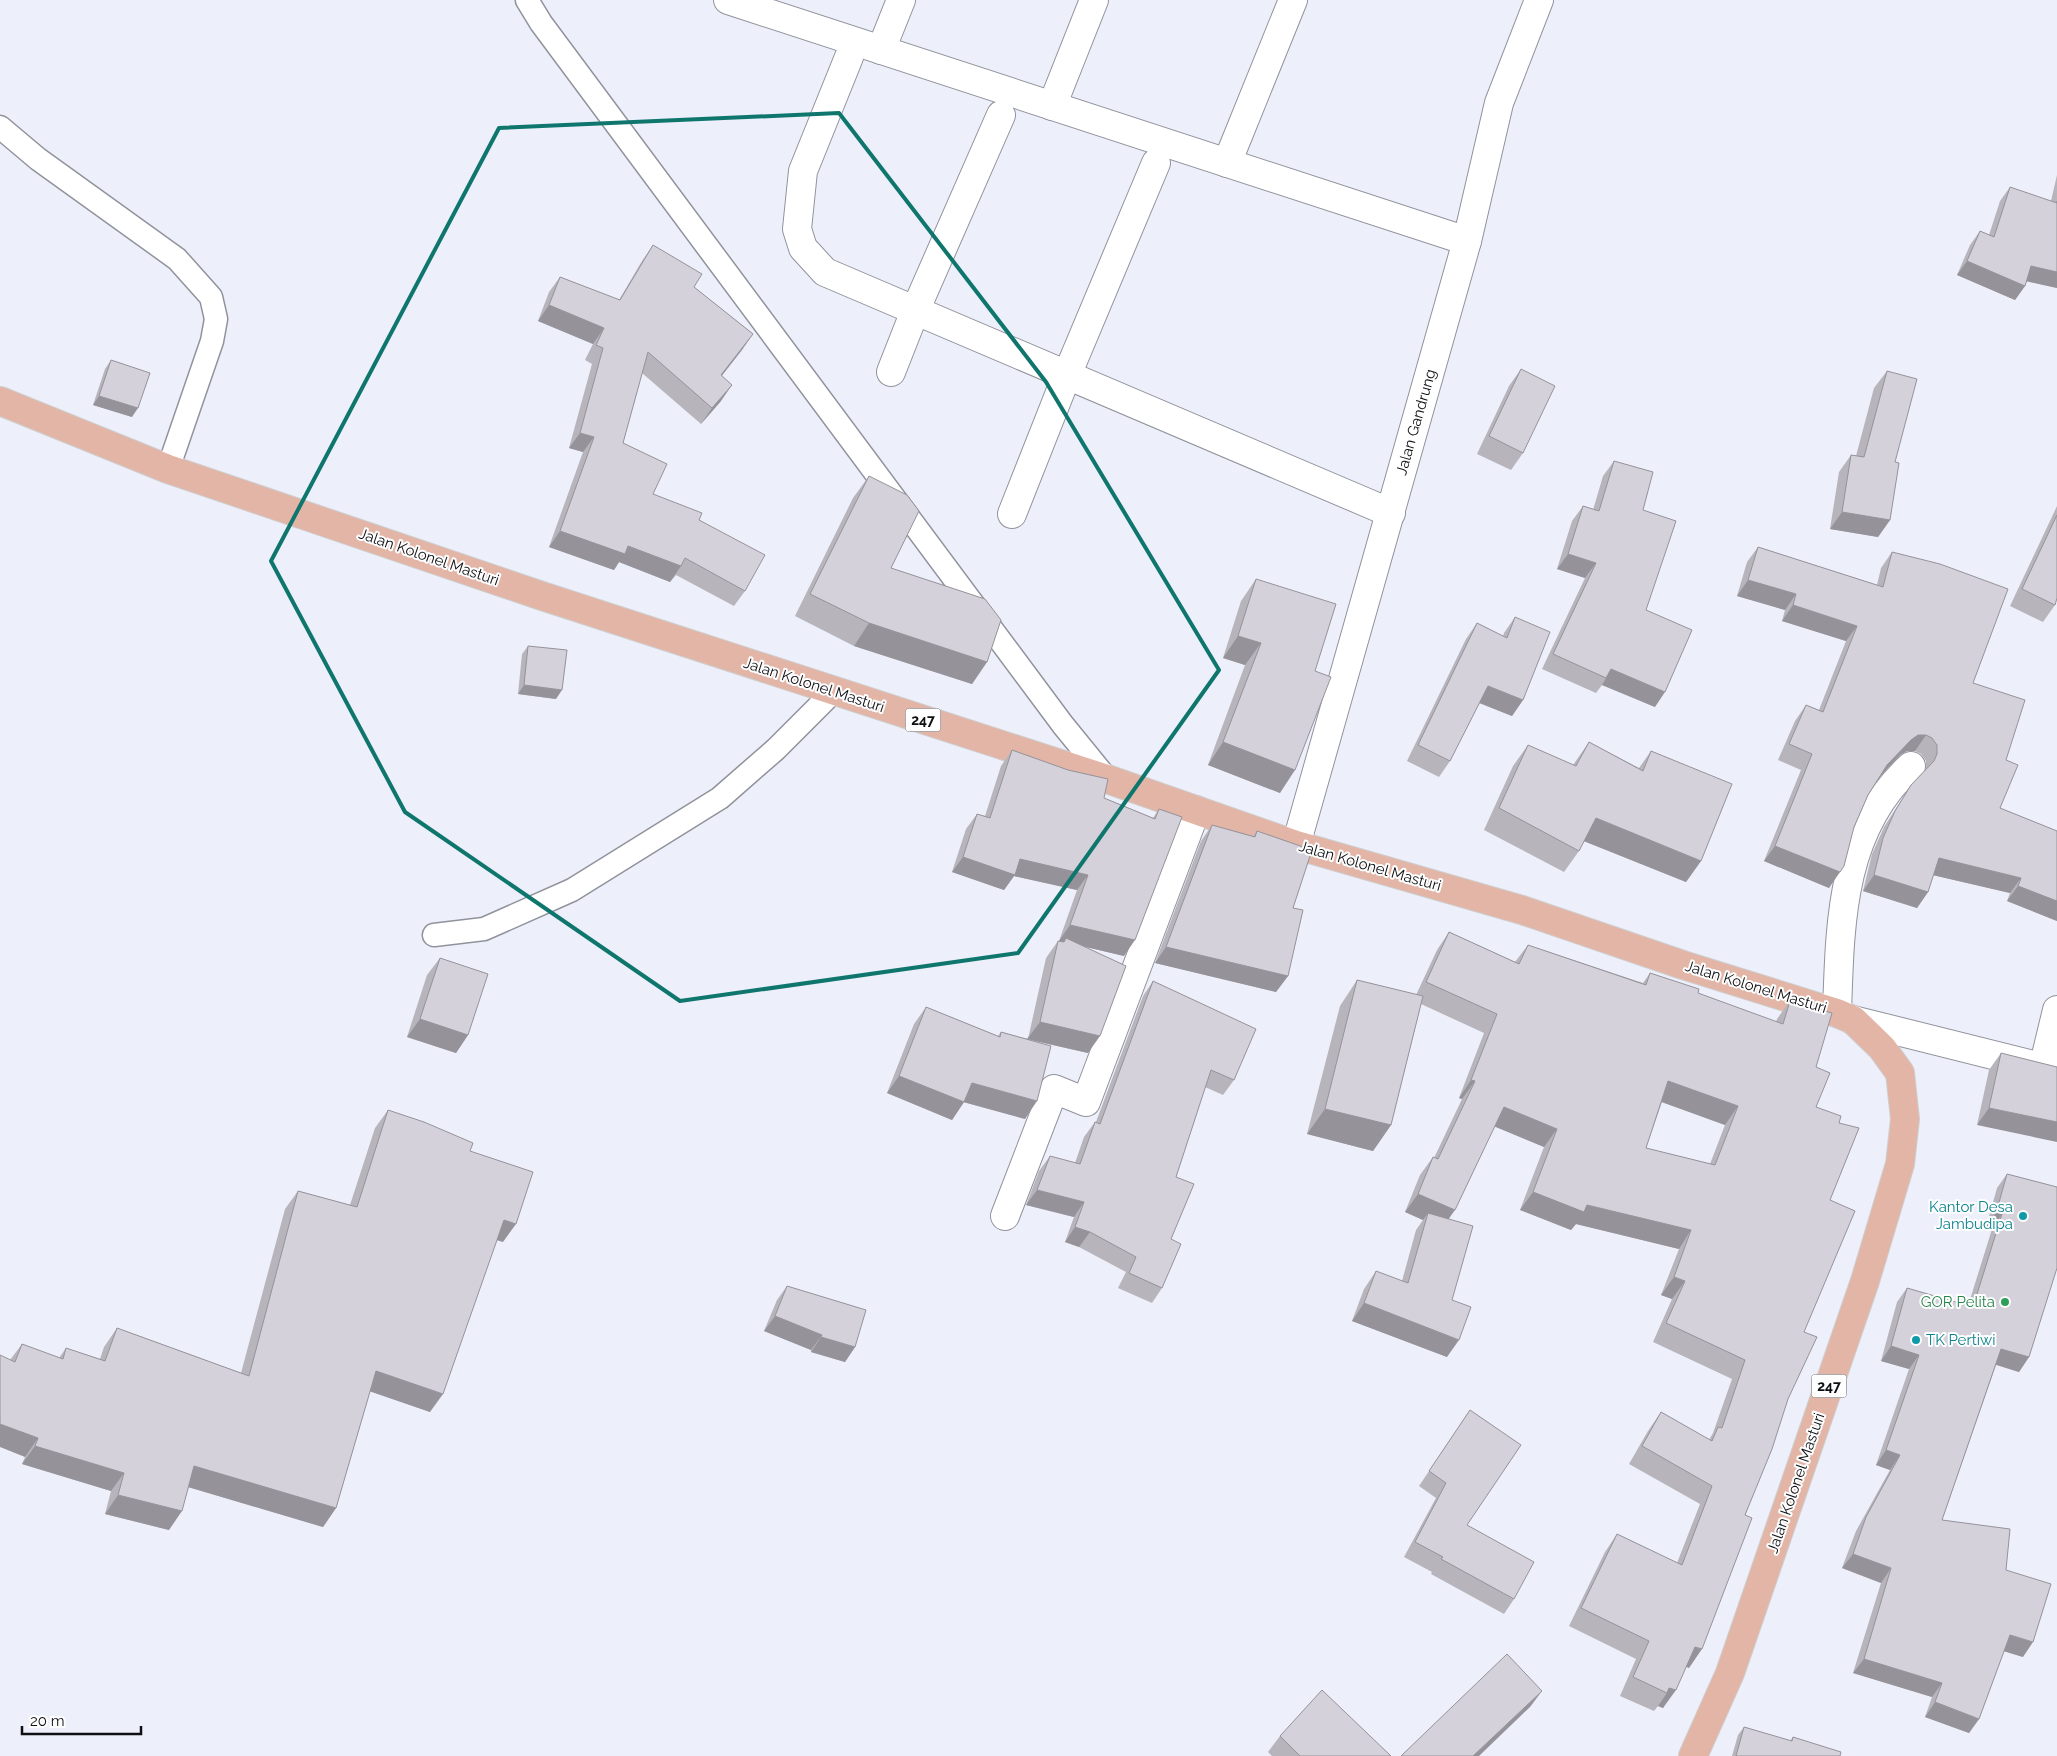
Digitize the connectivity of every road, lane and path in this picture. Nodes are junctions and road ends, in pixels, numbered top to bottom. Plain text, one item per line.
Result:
1 (528, 0) edge
2 (728, 0) edge
3 (901, 0) edge
4 (1094, 0) edge
5 (1294, 0) edge
6 (1539, 0) edge
7 (881, 50) junction
8 (849, 57) dead end
9 (1052, 106) junction
10 (1001, 115) dead end
11 (0, 127) edge
12 (1227, 163) junction
13 (1156, 164) dead end
14 (1467, 241) junction
15 (915, 311) junction
16 (891, 372) dead end
17 (1067, 375) junction
18 (0, 401) edge
19 (168, 469) junction
20 (1391, 512) junction
21 (1012, 514) dead end
22 (834, 691) junction
23 (1911, 766) dead end
24 (1107, 779) junction
25 (1196, 810) junction
26 (1296, 845) junction
27 (434, 935) dead end
28 (2057, 1010) edge
29 (1845, 1017) junction
30 (2050, 1070) edge
31 (1005, 1216) dead end
32 (1693, 1756) edge

1 - 24 lane
2 - 7 street
3 - 7 street
4 - 9 street
5 - 12 street
6 - 14 street, Jalan Gandrung
7 - 9 street
8 - 15 street
9 - 12 street
10 - 15 street
11 - 19 lane
12 - 14 street
13 - 17 street
14 - 20 street, Jalan Gandrung
15 - 16 street
15 - 17 street
17 - 20 street
17 - 21 street
18 - 19 main road, Jalan Kolonel Masturi / 247
19 - 22 main road, Jalan Kolonel Masturi / 247
20 - 26 street, Jalan Gandrung
22 - 24 main road, Jalan Kolonel Masturi / 247
22 - 27 lane
23 - 29 street
24 - 25 main road, Jalan Kolonel Masturi / 247
25 - 26 main road, Jalan Kolonel Masturi / 247
25 - 31 street
26 - 29 main road, Jalan Kolonel Masturi / 247
28 - 30 street
29 - 30 street
29 - 32 main road, Jalan Kolonel Masturi / 247

